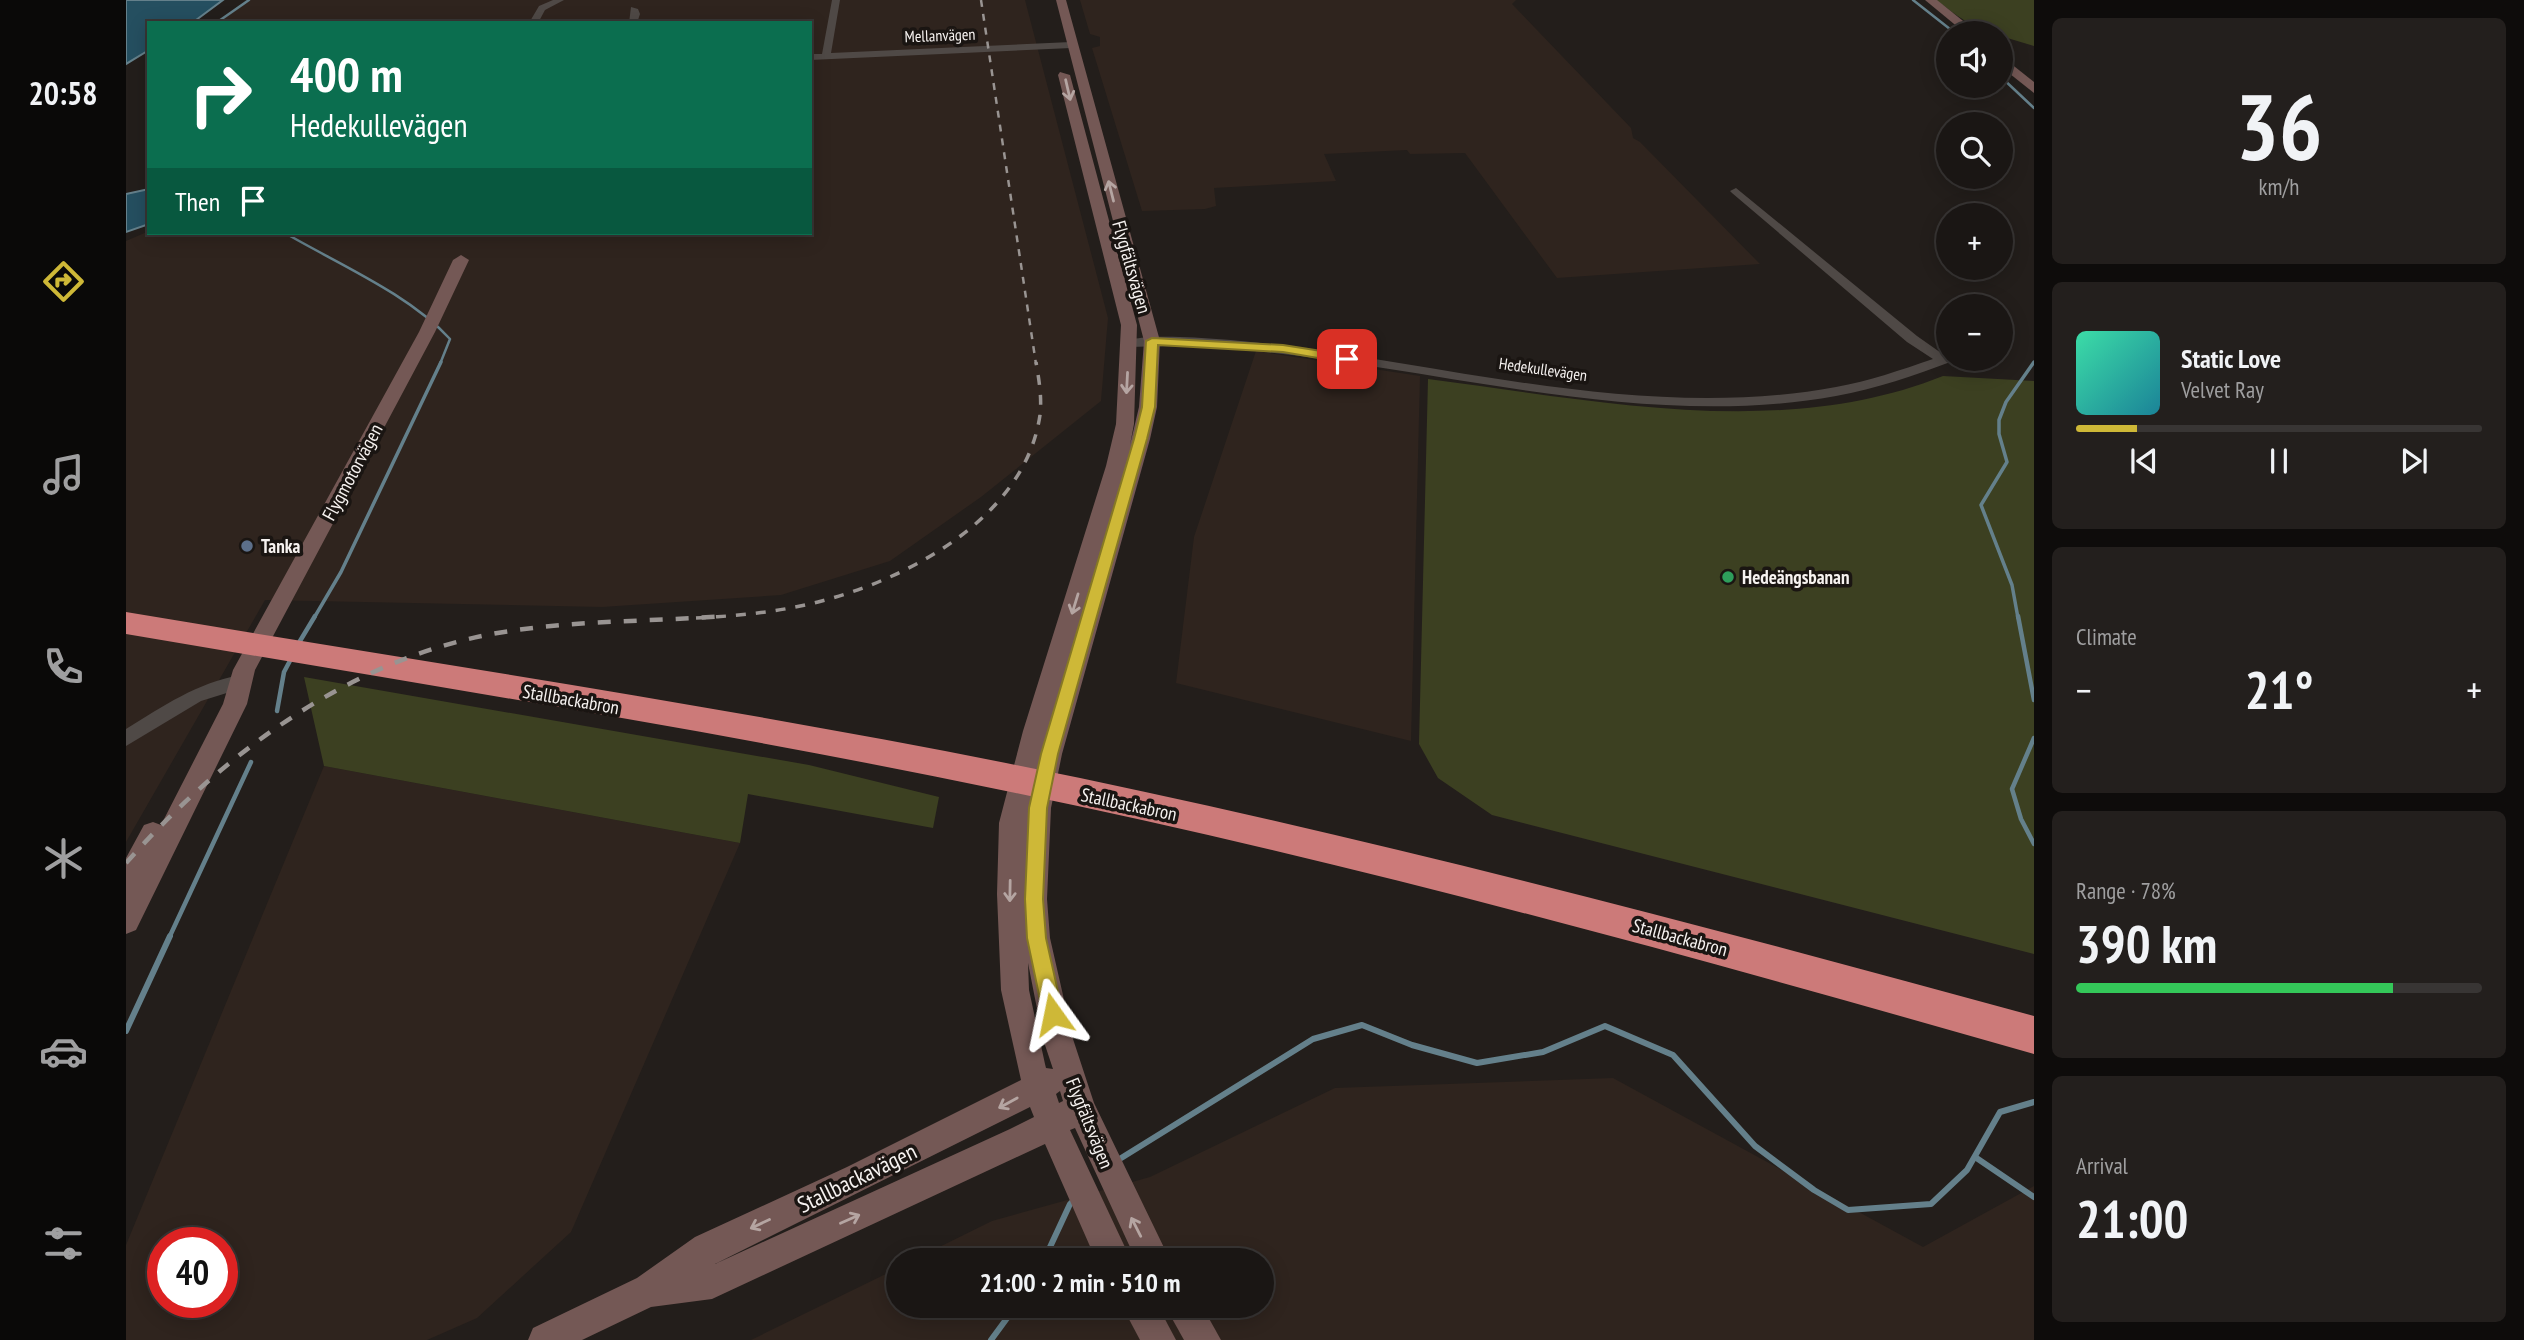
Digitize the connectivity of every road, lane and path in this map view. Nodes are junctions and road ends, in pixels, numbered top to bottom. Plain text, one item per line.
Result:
1 (561, 0) edge
2 (836, 0) edge
3 (1047, 0) edge
4 (1061, 0) edge
5 (1930, 0) edge
6 (634, 9) dead end
7 (534, 21) edge
8 (634, 21) edge
9 (1957, 21) edge
10 (1064, 43) junction
11 (827, 54) junction
12 (812, 55) edge
13 (2013, 70) edge
14 (2034, 89) edge
15 (1736, 191) dead end
16 (461, 260) dead end
17 (1152, 341) junction
18 (1130, 343) junction
19 (1936, 354) edge
20 (1936, 362) edge
21 (126, 623) edge
22 (240, 682) junction
23 (126, 738) edge
24 (126, 884) edge
25 (126, 921) edge
26 (2034, 1035) edge
27 (1069, 1073) junction
28 (1038, 1087) junction
29 (1086, 1120) junction
30 (1052, 1125) junction
31 (1108, 1248) edge
32 (1147, 1248) edge
33 (649, 1290) junction
34 (1146, 1318) edge
35 (1190, 1318) edge
36 (545, 1340) edge
37 (1159, 1340) edge
38 (1204, 1340) edge

1 - 7 street
2 - 11 street
3 - 10 street, Flygfältsvägen
4 - 10 street, Flygfältsvägen
5 - 9 street
6 - 8 street
10 - 11 street, Mellanvägen
17 -> 10 street, Flygfältsvägen
10 -> 18 street, Flygfältsvägen
11 - 12 street, Mellanvägen
13 - 14 street
15 - 19 street
16 - 22 street, Flygmotorvägen
17 - 18 street, Hedekullevägen
17 - 20 street, Hedekullevägen
17 - 27 street, Flygfältsvägen
18 -> 28 street, Flygfältsvägen
21 - 26 highway, Stallbackabron
22 - 23 street
22 - 24 street, Flygmotorvägen
22 - 25 street, Flygmotorvägen
27 - 28 street, Stallbackavägen
27 - 29 street, Flygfältsvägen
28 - 30 street, Flygfältsvägen
28 -> 33 street, Stallbackavägen
29 - 30 street, Stallbackavägen
32 -> 29 street, Flygfältsvägen
30 - 31 street, Flygfältsvägen
33 -> 30 street, Stallbackavägen
33 - 36 street, Stallbackavägen
34 - 37 street
35 - 38 street

